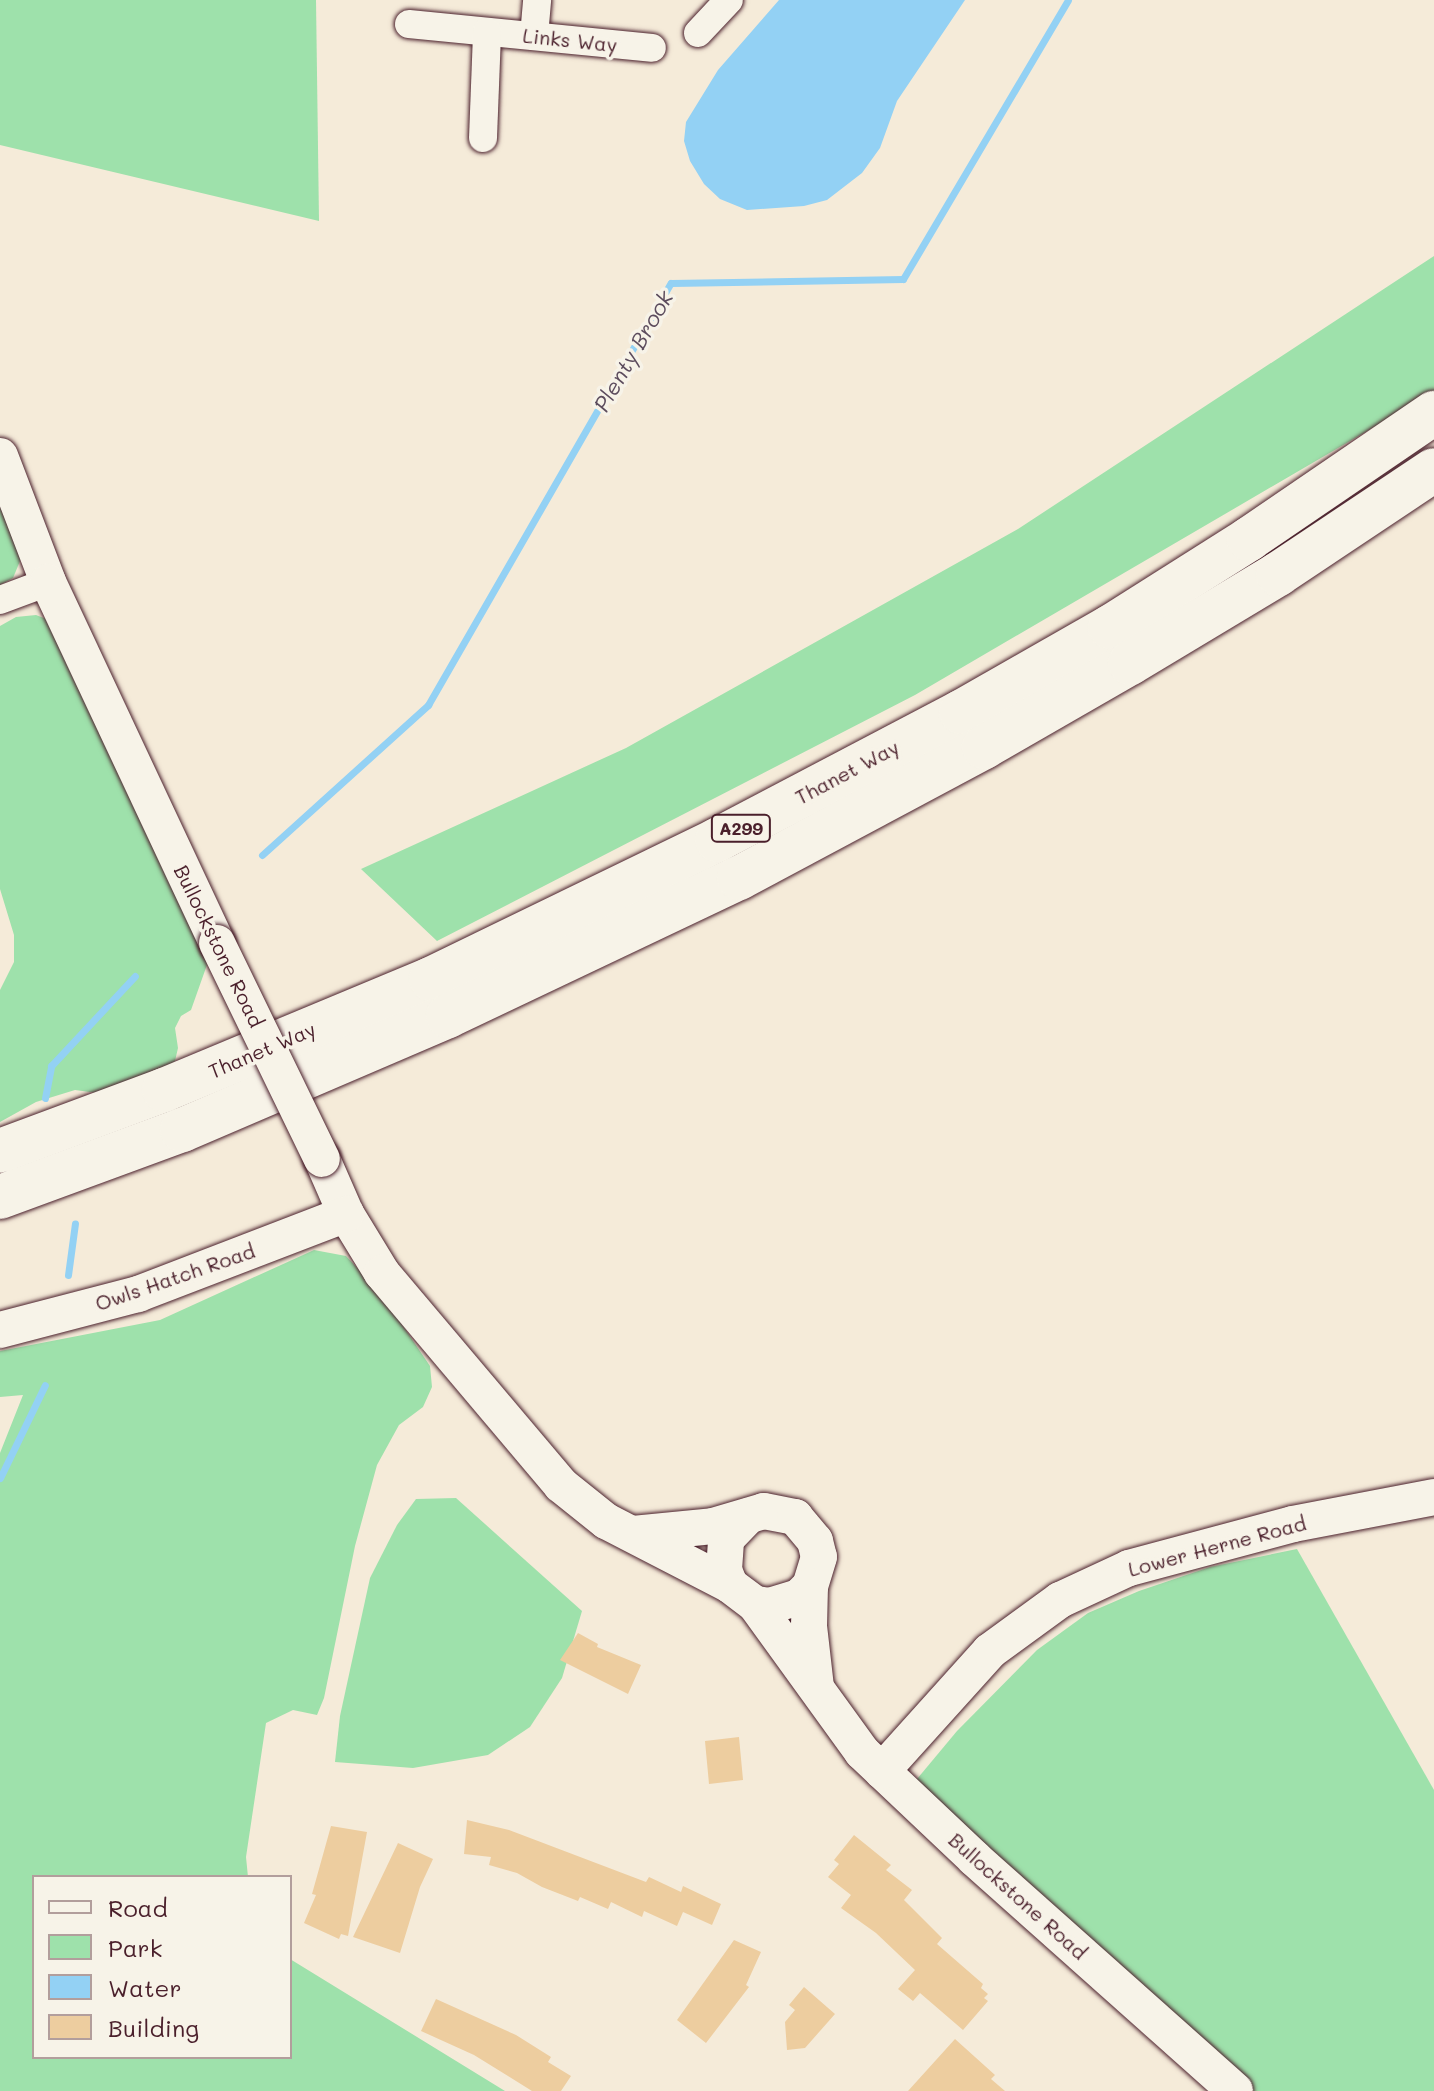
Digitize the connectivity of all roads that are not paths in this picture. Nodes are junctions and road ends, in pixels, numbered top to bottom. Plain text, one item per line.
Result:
1 (537, 0) edge
2 (729, 0) edge
3 (409, 24) dead end
4 (487, 32) junction
5 (698, 33) dead end
6 (534, 36) junction
7 (652, 48) dead end
8 (483, 138) dead end
9 (1434, 413) edge
10 (0, 456) edge
11 (1434, 470) edge
12 (48, 582) junction
13 (0, 600) edge
14 (0, 1151) edge
15 (0, 1197) edge
16 (346, 1214) junction
17 (0, 1330) edge
18 (1434, 1497) edge
19 (748, 1516) junction
20 (631, 1534) junction
21 (810, 1586) junction
22 (742, 1594) junction
23 (816, 1687) junction
24 (882, 1771) junction
25 (1235, 2091) edge

1 - 6 street
2 - 5 street
3 - 4 street, Links Way
4 - 6 street, Links Way
4 - 8 street
6 - 7 street, Links Way
9 - 14 highway, Thanet Way / A299
10 - 12 street, Bullockstone Road
11 - 15 highway, Thanet Way / A299
12 - 13 street
12 - 16 street, Bullockstone Road, bridge
16 - 17 street, Owls Hatch Road
16 - 20 street, Bullockstone Road
18 - 24 street, Lower Herne Road
19 - 20 street, Bullockstone Road
19 - 21 street, Bullockstone Road
19 - 22 street, Bullockstone Road
20 - 22 street, Bullockstone Road
21 - 22 street
21 - 23 street, Bullockstone Road
22 - 23 street, Bullockstone Road
23 - 24 street, Bullockstone Road
24 - 25 street, Bullockstone Road

